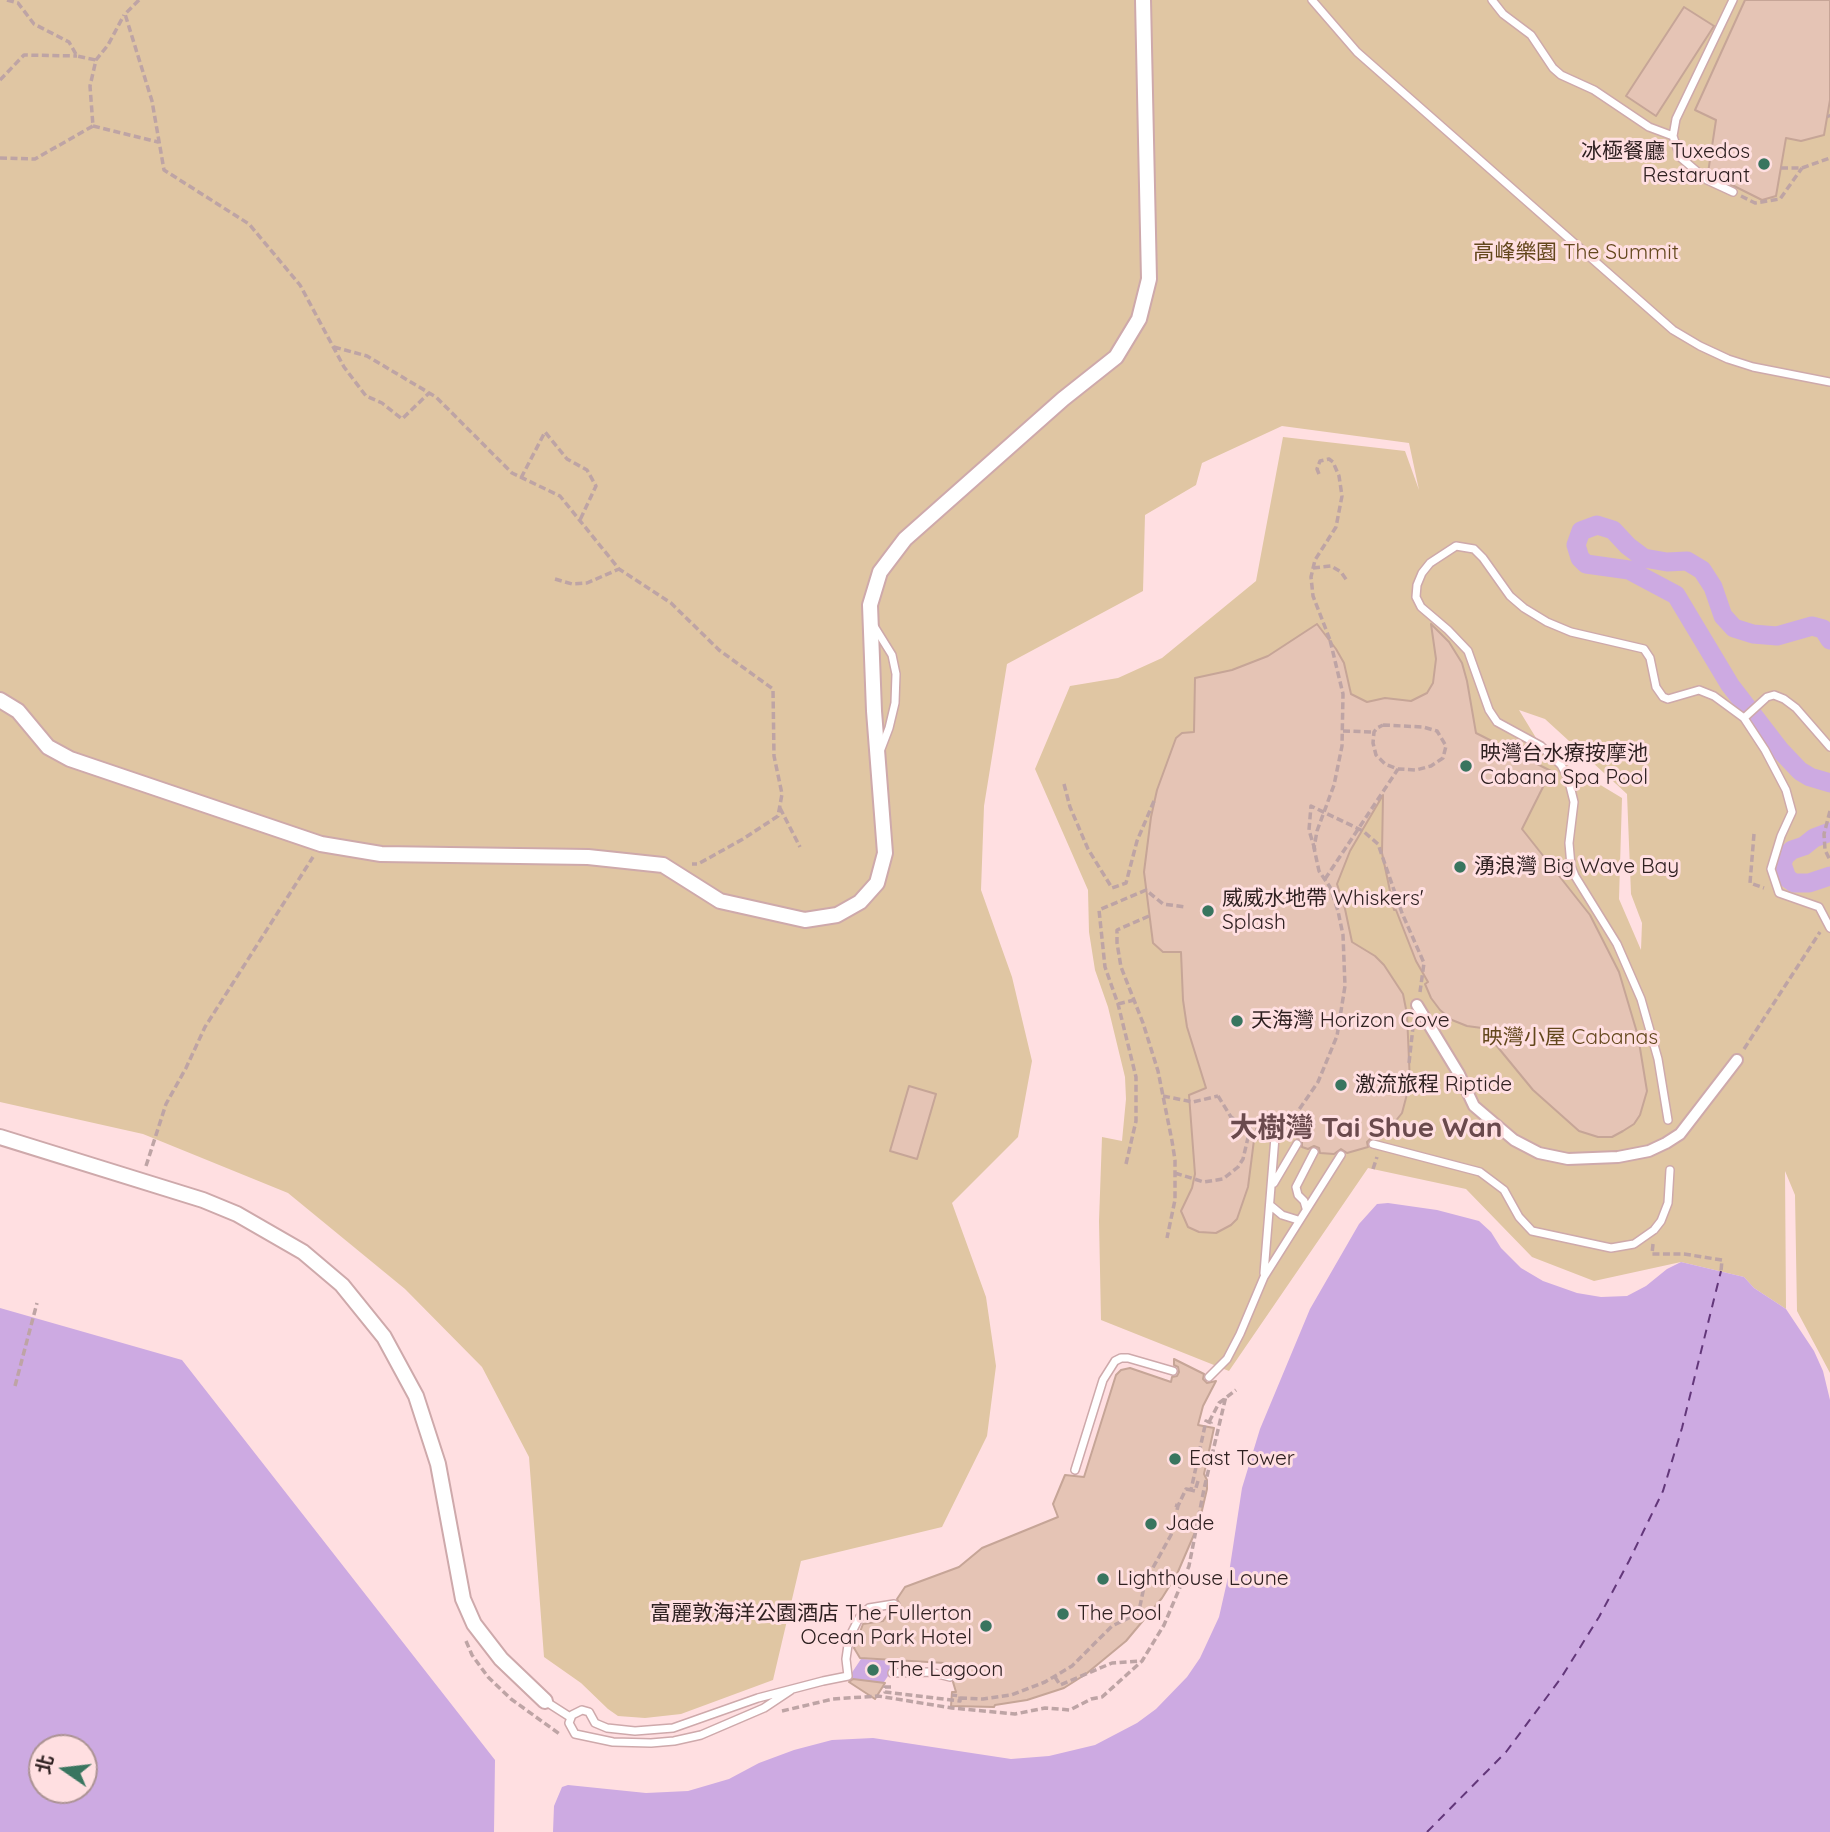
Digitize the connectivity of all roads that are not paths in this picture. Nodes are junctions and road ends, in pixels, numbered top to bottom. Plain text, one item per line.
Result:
1 (1143, 0) edge
2 (1311, 0) edge
3 (1492, 0) edge
4 (1733, 0) edge
5 (1673, 135) junction
6 (1733, 192) road end
7 (1830, 382) edge
8 (871, 622) junction
9 (0, 700) edge
10 (1744, 718) junction
11 (1830, 747) edge
12 (878, 757) junction
13 (1829, 925) edge
14 (1417, 1005) dead end
15 (1737, 1060) road end
16 (1668, 1120) dead end
17 (0, 1137) edge
18 (1275, 1137) dead end
19 (1297, 1144) dead end
20 (1373, 1144) dead end
21 (1314, 1152) dead end
22 (1341, 1154) dead end
23 (1670, 1170) dead end
24 (1272, 1186) junction
25 (1270, 1205) junction
26 (1306, 1208) junction
27 (1298, 1220) junction
28 (1264, 1277) junction
29 (1173, 1371) dead end
30 (1209, 1377) dead end
31 (1075, 1470) dead end
32 (894, 1604) dead end
33 (891, 1673) dead end
34 (950, 1677) dead end
35 (791, 1690) junction
36 (545, 1701) joint
37 (570, 1717) junction
38 (595, 1723) junction
39 (584, 1736) junction

1 - 8 street
2 - 7 lane
3 - 5 lane
4 - 5 lane
5 - 6 lane
8 - 12 street
8 - 12 lane
9 - 12 street
10 - 11 lane
10 - 13 lane
10 - 16 lane
14 - 15 street
17 - 36 street
18 - 24 lane
19 - 24 lane
20 - 23 lane
21 - 26 lane
22 - 26 lane
24 - 25 lane
25 - 27 lane
25 - 28 lane
26 - 27 lane
27 - 28 lane
28 - 30 lane
29 - 31 lane
32 - 35 lane
33 - 34 lane
35 - 38 lane
35 - 39 lane
36 - 37 lane
37 - 38 lane
37 - 39 lane
38 - 39 lane

